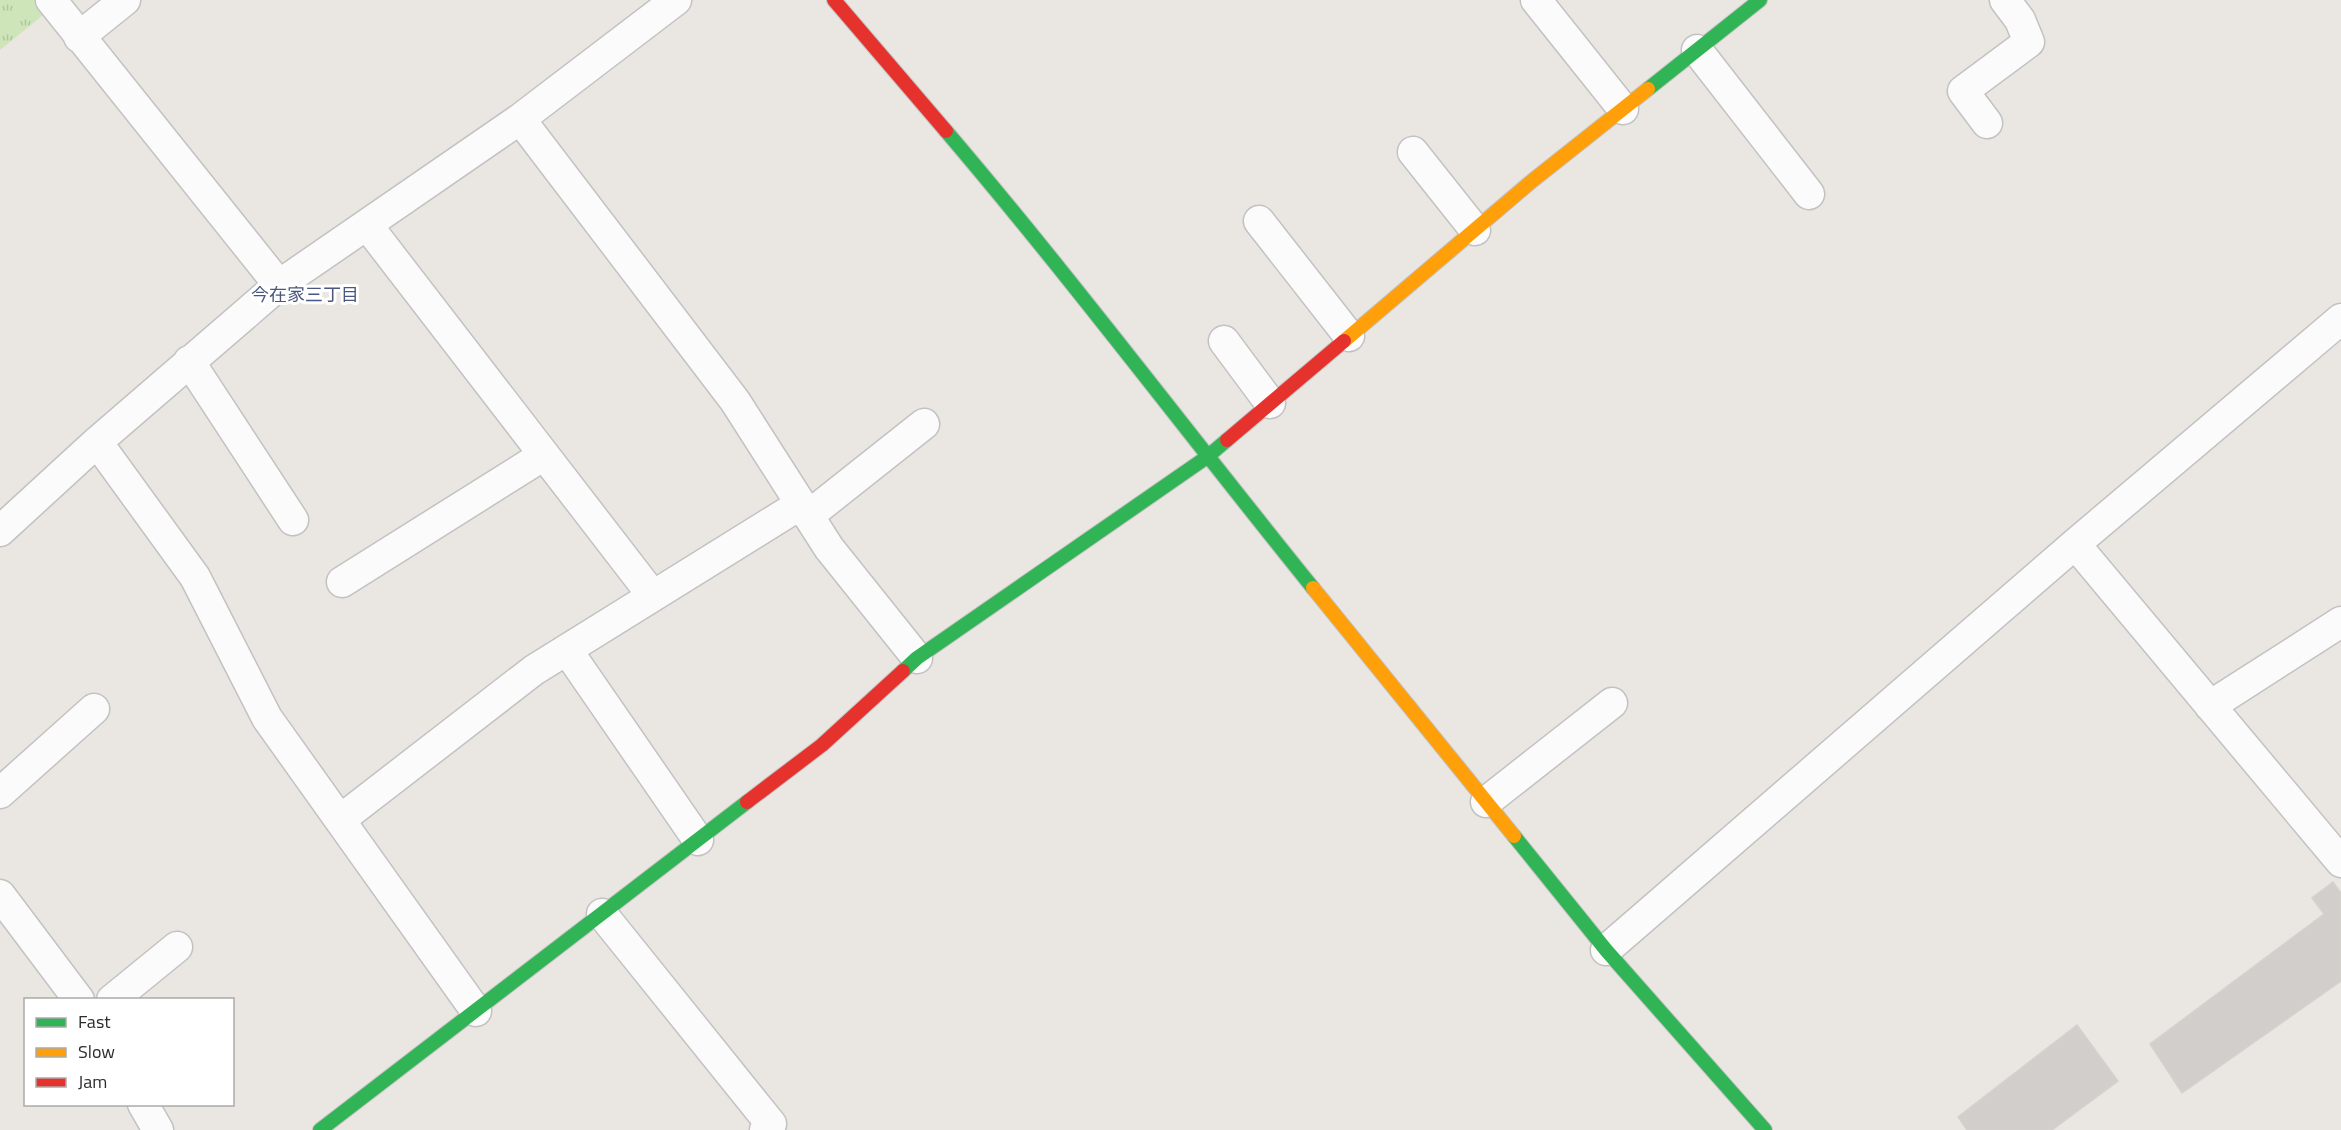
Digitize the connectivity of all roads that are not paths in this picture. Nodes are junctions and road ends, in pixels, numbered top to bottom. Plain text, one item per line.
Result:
1 (51, 0) edge
2 (125, 0) edge
3 (676, 0) edge
4 (834, 0) edge
5 (1536, 0) edge
6 (1760, 0) edge
7 (2005, 0) edge
8 (79, 37) junction
9 (1697, 50) junction
10 (1623, 109) junction
11 (520, 118) junction
12 (1987, 123) dead end
13 (1413, 152) dead end
14 (1809, 194) dead end
15 (1259, 221) dead end
16 (367, 225) junction
17 (1475, 230) junction
18 (279, 285) junction
19 (2341, 320) edge
20 (1349, 336) junction
21 (1224, 341) dead end
22 (189, 361) junction
23 (1270, 403) junction
24 (924, 424) dead end
25 (97, 442) junction
26 (544, 455) junction
27 (1207, 457) junction
28 (804, 510) junction
29 (293, 520) dead end
30 (0, 531) edge
31 (2075, 544) junction
32 (342, 582) dead end
33 (652, 596) junction
34 (2341, 622) edge
35 (567, 650) junction
36 (917, 658) junction
37 (1612, 703) dead end
38 (2210, 706) junction
39 (94, 709) dead end
40 (0, 793) edge
41 (1486, 802) junction
42 (340, 820) junction
43 (698, 840) junction
44 (2341, 862) edge
45 (0, 895) edge
46 (602, 914) junction
47 (177, 947) dead end
48 (1606, 950) junction
49 (78, 998) edge
50 (113, 998) edge
51 (476, 1011) junction
52 (144, 1106) edge
53 (158, 1130) edge
54 (320, 1130) edge
55 (765, 1130) edge
56 (1765, 1130) edge

1 - 8 street
2 - 8 street
3 - 11 street
4 - 27 street
5 - 10 street
6 - 9 street
7 - 12 street
8 - 18 street
9 - 10 street
9 - 14 street
10 - 17 street
11 - 16 street
11 - 28 street
13 - 17 street
15 - 20 street
16 - 18 street
16 - 26 street
17 - 20 street
18 - 22 street
19 - 31 street
20 - 23 street
21 - 23 street
22 - 25 street
22 - 29 street
23 - 27 street
24 - 28 street
25 - 30 street
25 - 42 street
26 - 32 street
26 - 33 street
27 - 36 street
27 - 41 street
28 - 33 street
28 - 36 street
31 - 38 street
31 - 48 street
33 - 35 street
34 - 38 street
35 - 42 street
35 - 43 street
36 - 43 street
37 - 41 street
38 - 44 street
39 - 40 street
41 - 48 street
42 - 51 street
43 - 46 street
45 - 49 street
46 - 51 street
46 - 55 street
47 - 50 street
48 - 56 street
51 - 54 street
52 - 53 street

